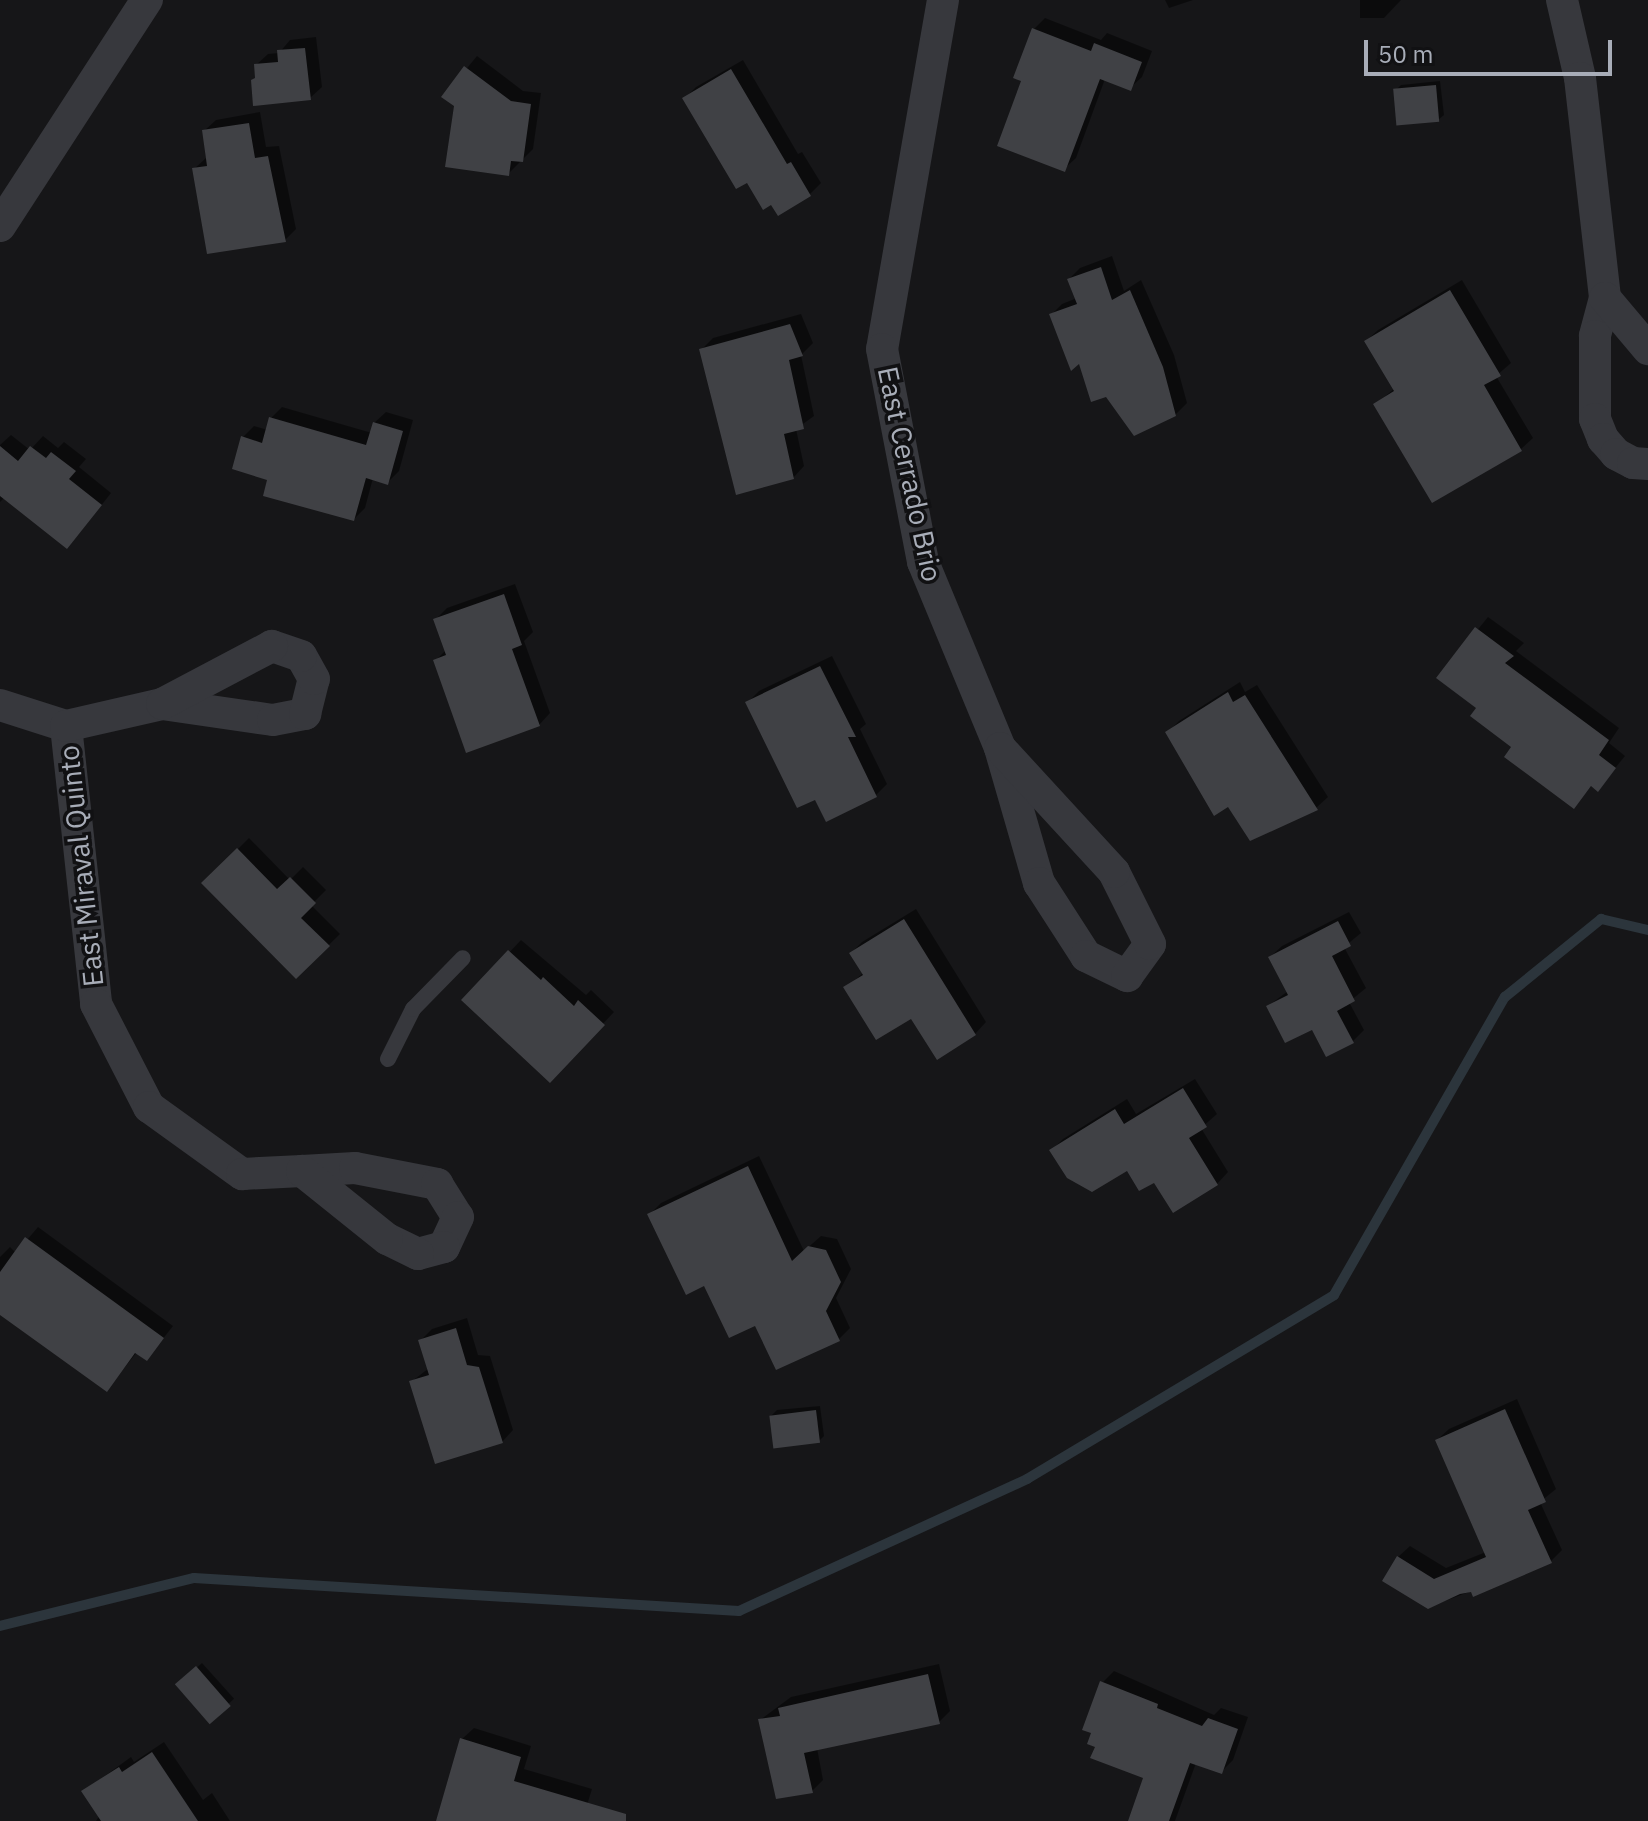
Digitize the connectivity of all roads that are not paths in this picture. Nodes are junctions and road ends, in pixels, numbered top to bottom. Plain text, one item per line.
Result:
1 (147, 0) edge
2 (943, 0) edge
3 (1562, 0) edge
4 (0, 226) edge
5 (1605, 298) junction
6 (1648, 349) edge
7 (1648, 464) edge
8 (162, 704) dead end
9 (0, 705) edge
10 (66, 726) junction
11 (1000, 748) junction
12 (463, 958) dead end
13 (388, 1059) dead end
14 (302, 1171) dead end

1 - 4 street
2 - 11 street, East Cerrado Brio
3 - 5 street
5 - 6 street
5 - 7 street
8 - 10 street, East Miraval Quinto
9 - 10 street, East Miraval Quinto
10 - 14 street, East Miraval Quinto
11 - 11 street, East Cerrado Brio
12 - 13 lane

